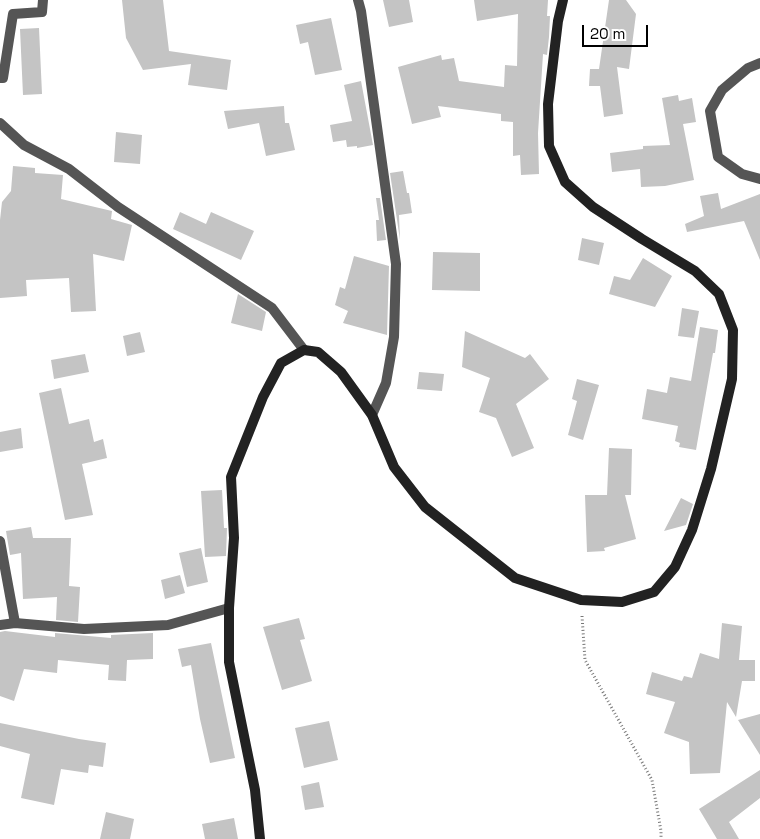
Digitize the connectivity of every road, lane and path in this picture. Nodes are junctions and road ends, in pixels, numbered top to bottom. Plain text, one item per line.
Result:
1 (43, 0) edge
2 (358, 0) edge
3 (563, 0) edge
4 (760, 63) edge
5 (0, 78) edge
6 (0, 123) edge
7 (760, 179) edge
8 (304, 350) junction
9 (372, 415) junction
10 (0, 541) edge
11 (581, 600) junction
12 (229, 608) junction
13 (15, 623) junction
14 (0, 625) edge
15 (260, 839) edge
16 (661, 839) edge

1 - 5 street
2 - 9 street
3 - 11 main road
4 - 7 street
6 - 8 street
8 - 9 main road
8 - 12 main road
9 - 11 main road
10 - 13 street
11 - 16 path
12 - 13 street
12 - 15 main road
13 - 14 street

